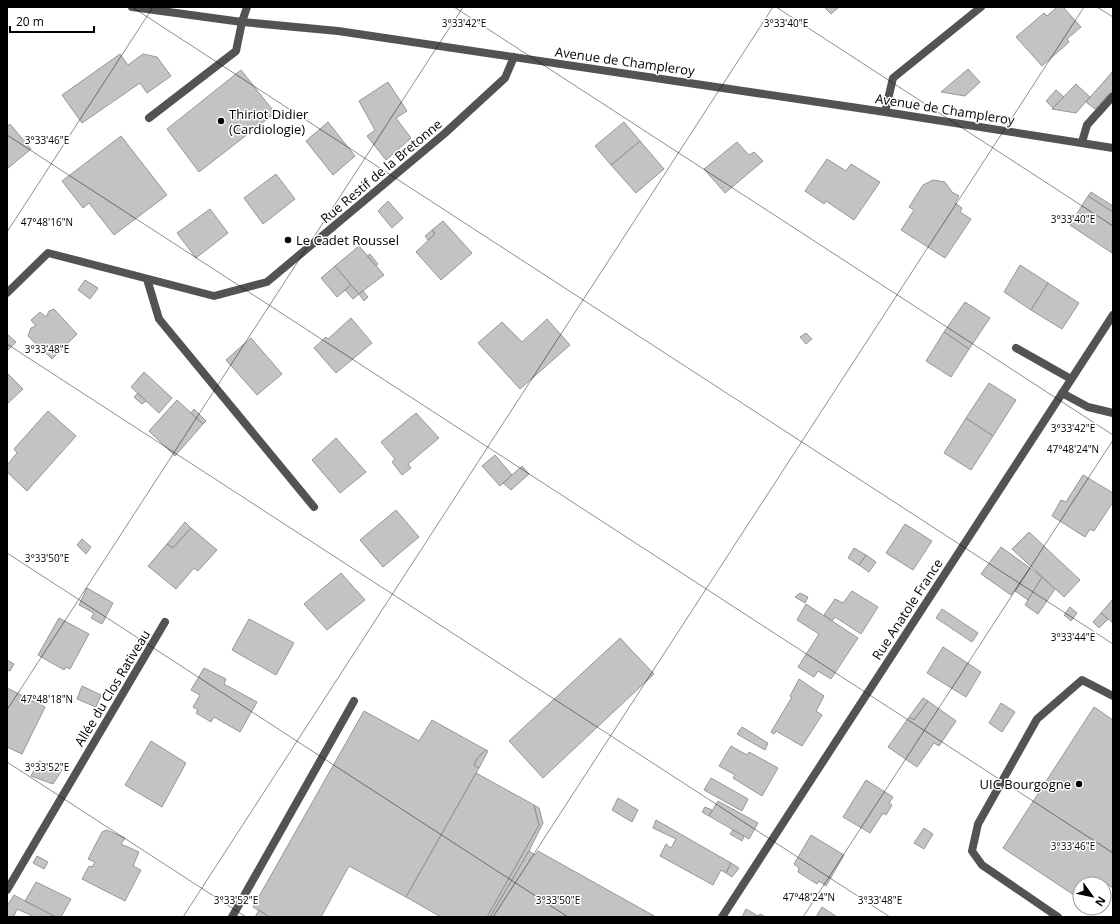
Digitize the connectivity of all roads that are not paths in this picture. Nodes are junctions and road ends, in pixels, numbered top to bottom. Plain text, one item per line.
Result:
1 (132, 7) edge
2 (246, 7) edge
3 (981, 7) edge
4 (242, 22) junction
5 (514, 57) junction
6 (1113, 96) edge
7 (885, 112) junction
8 (150, 118) dead end
9 (1082, 142) junction
10 (1113, 148) edge
11 (147, 279) junction
12 (7, 293) edge
13 (1113, 314) edge
14 (1016, 348) dead end
15 (1071, 380) junction
16 (1062, 394) junction
17 (1113, 413) edge
18 (314, 507) dead end
19 (165, 622) dead end
20 (1113, 696) edge
21 (354, 701) dead end
22 (7, 890) edge
23 (232, 917) edge
24 (722, 917) edge
25 (1058, 917) edge

1 - 4 street, Avenue de Champleroy
2 - 4 street
3 - 7 street
4 - 5 street, Avenue de Champleroy
4 - 8 street
5 - 7 street, Avenue de Champleroy
5 - 11 street, Rue Restif de la Bretonne
6 - 9 street
7 - 9 street, Avenue de Champleroy
9 - 10 street, Avenue de Champleroy
11 - 12 street, Rue Restif de la Bretonne
11 - 18 street
13 - 15 street, Rue Anatole France
14 - 15 street
15 - 16 street, Rue Anatole France
16 - 17 street
16 - 24 street, Rue Anatole France
19 - 22 street, Allée du Clos Rativeau
20 - 25 street
21 - 23 street

